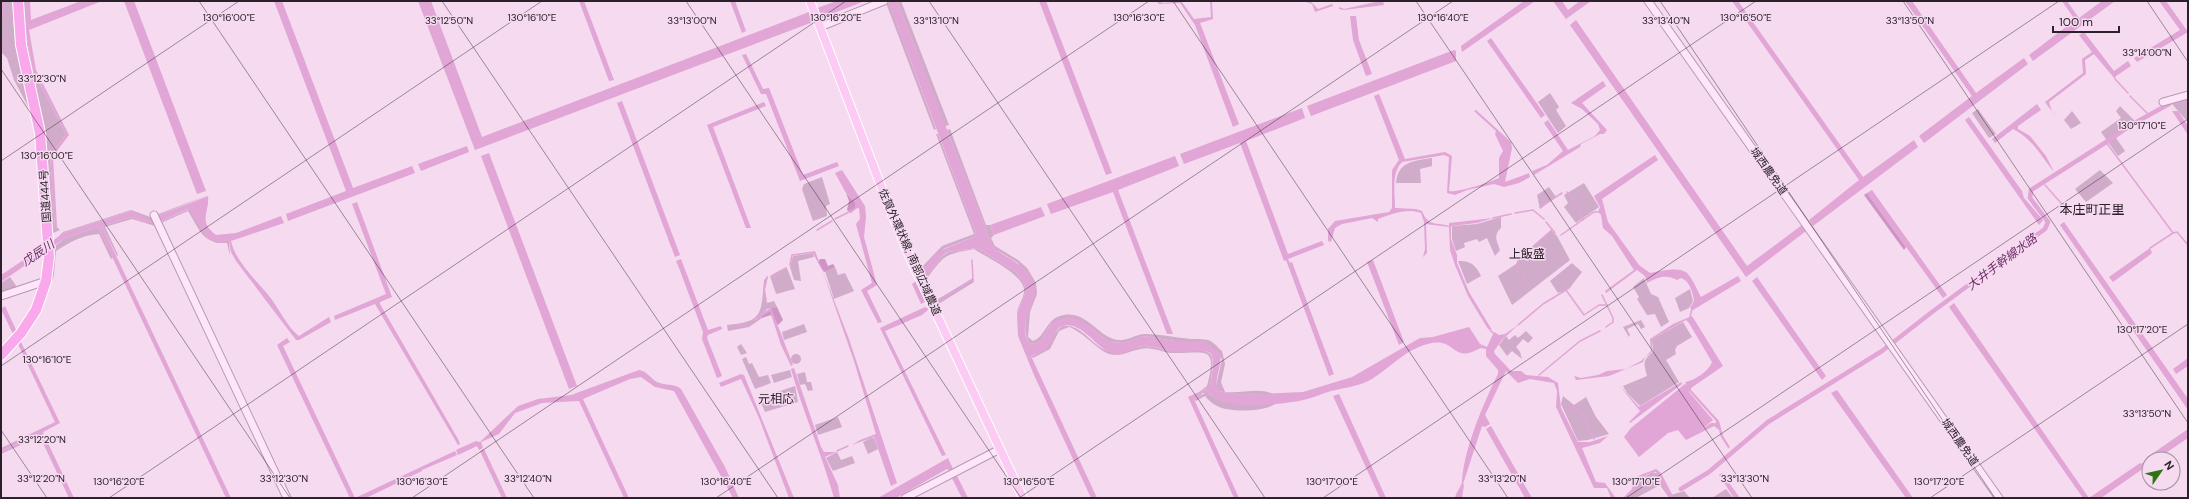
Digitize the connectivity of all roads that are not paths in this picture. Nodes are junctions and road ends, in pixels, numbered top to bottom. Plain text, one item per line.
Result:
1 (18, 1) edge
2 (810, 1) edge
3 (884, 1) edge
4 (1648, 1) edge
5 (820, 27) junction
6 (2188, 96) edge
7 (2163, 102) dead end
8 (154, 215) dead end
9 (46, 281) junction
10 (1, 296) edge
11 (1, 355) edge
12 (1000, 449) junction
13 (287, 498) edge
14 (905, 498) edge
15 (1023, 498) edge
16 (1999, 498) edge

1 - 9 highway, 国道444号
2 - 5 main road, 佐賀外環状線; 南部広域農道
3 - 5 street
4 - 16 street, 城西農免道
5 - 12 main road, 佐賀外環状線; 南部広域農道
6 - 7 street
8 - 13 street
9 - 10 street
9 - 11 highway, 国道444号
12 - 14 street
12 - 15 main road, 佐賀外環状線; 南部広域農道

